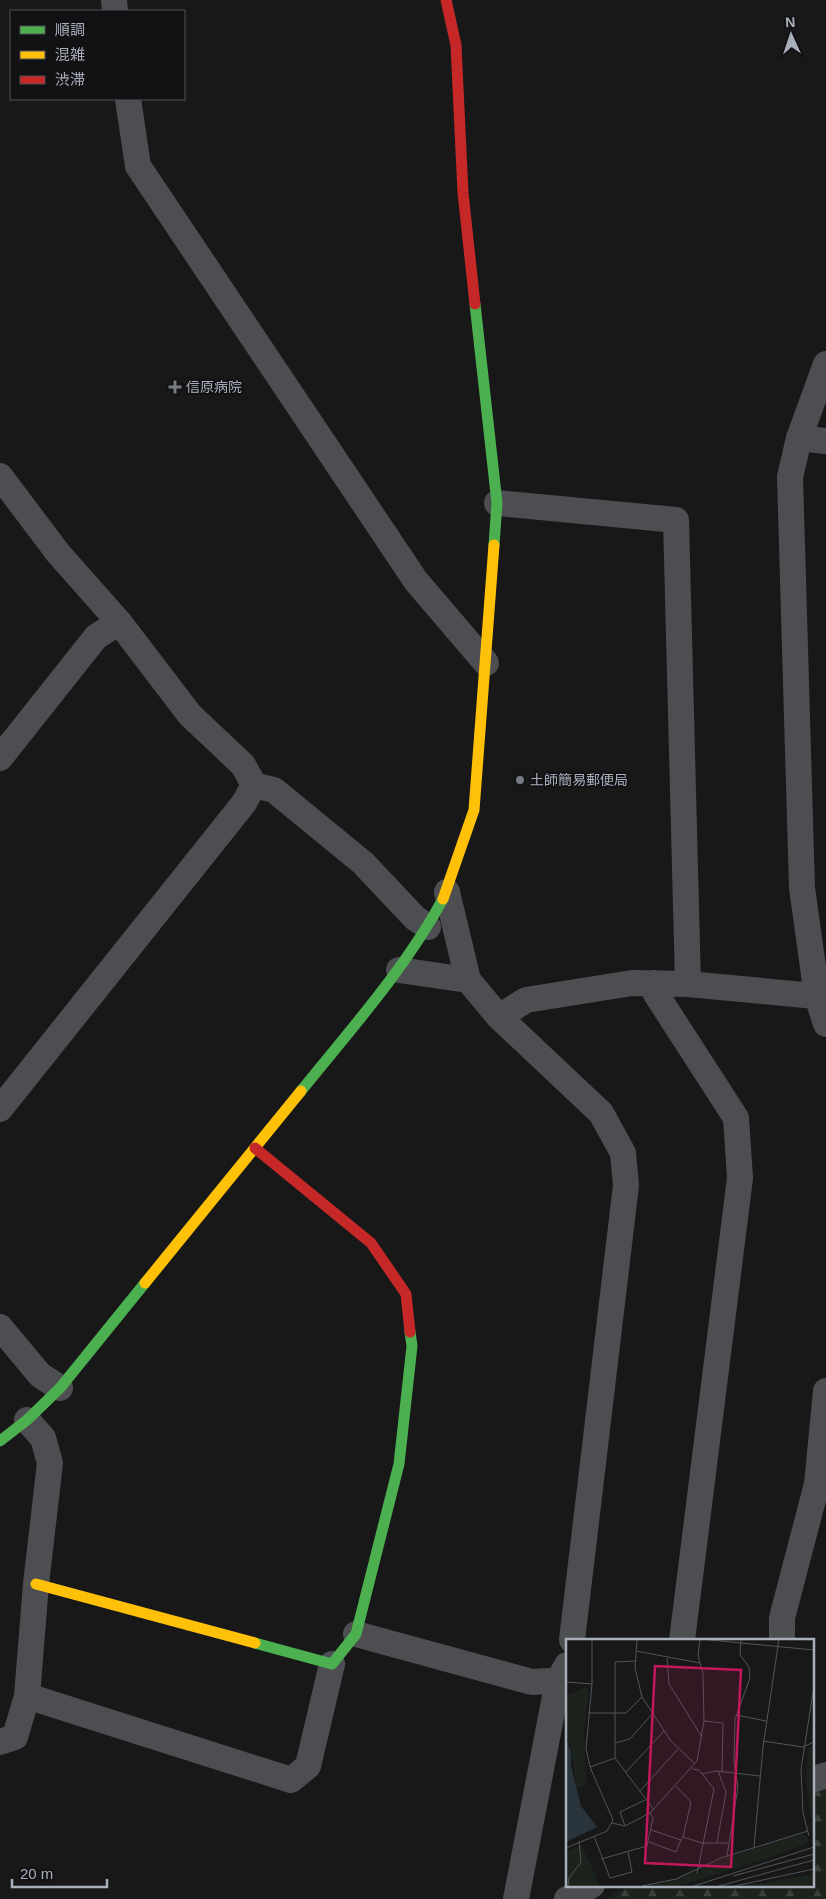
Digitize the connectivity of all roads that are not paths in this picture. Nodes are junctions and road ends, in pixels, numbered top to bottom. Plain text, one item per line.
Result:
1 (446, 0) edge
2 (128, 100) edge
3 (826, 364) edge
4 (798, 438) junction
5 (826, 441) edge
6 (0, 476) edge
7 (497, 503) junction
8 (119, 622) junction
9 (486, 663) junction
10 (0, 758) edge
11 (254, 785) junction
12 (447, 892) junction
13 (428, 927) junction
14 (399, 970) junction
15 (468, 980) junction
16 (654, 983) junction
17 (688, 984) junction
18 (821, 997) edge
19 (499, 1017) junction
20 (826, 1024) edge
21 (0, 1108) edge
22 (255, 1148) junction
23 (0, 1327) edge
24 (60, 1388) junction
25 (826, 1391) edge
26 (27, 1420) junction
27 (0, 1441) edge
28 (36, 1584) junction
29 (356, 1634) junction
30 (572, 1639) edge
31 (682, 1639) edge
32 (782, 1639) edge
33 (332, 1664) junction
34 (564, 1676) edge
35 (27, 1696) junction
36 (0, 1742) edge
37 (826, 1775) edge
38 (814, 1779) edge
39 (590, 1886) edge
40 (516, 1899) edge
41 (566, 1899) edge

1 - 7 street
2 - 9 street
3 - 4 street
4 - 5 street
4 - 18 street
6 - 8 street
7 - 9 street
7 - 17 street
8 - 10 street
8 - 11 street
9 - 12 street
11 - 13 street
11 - 21 street
12 - 13 street
12 - 15 street
13 - 14 street
14 - 15 street
14 - 22 street
15 - 19 street
16 - 17 street
16 - 19 street
16 - 31 street
17 - 18 street
18 - 20 street
19 - 30 street
22 - 24 street
22 - 29 street
23 - 24 street
24 - 26 street
25 - 32 street
26 - 27 street
26 - 28 street
28 - 33 street
28 - 35 street
29 - 33 street
29 - 34 street
33 - 35 street
34 - 40 street
35 - 36 street
37 - 38 street
39 - 41 street

